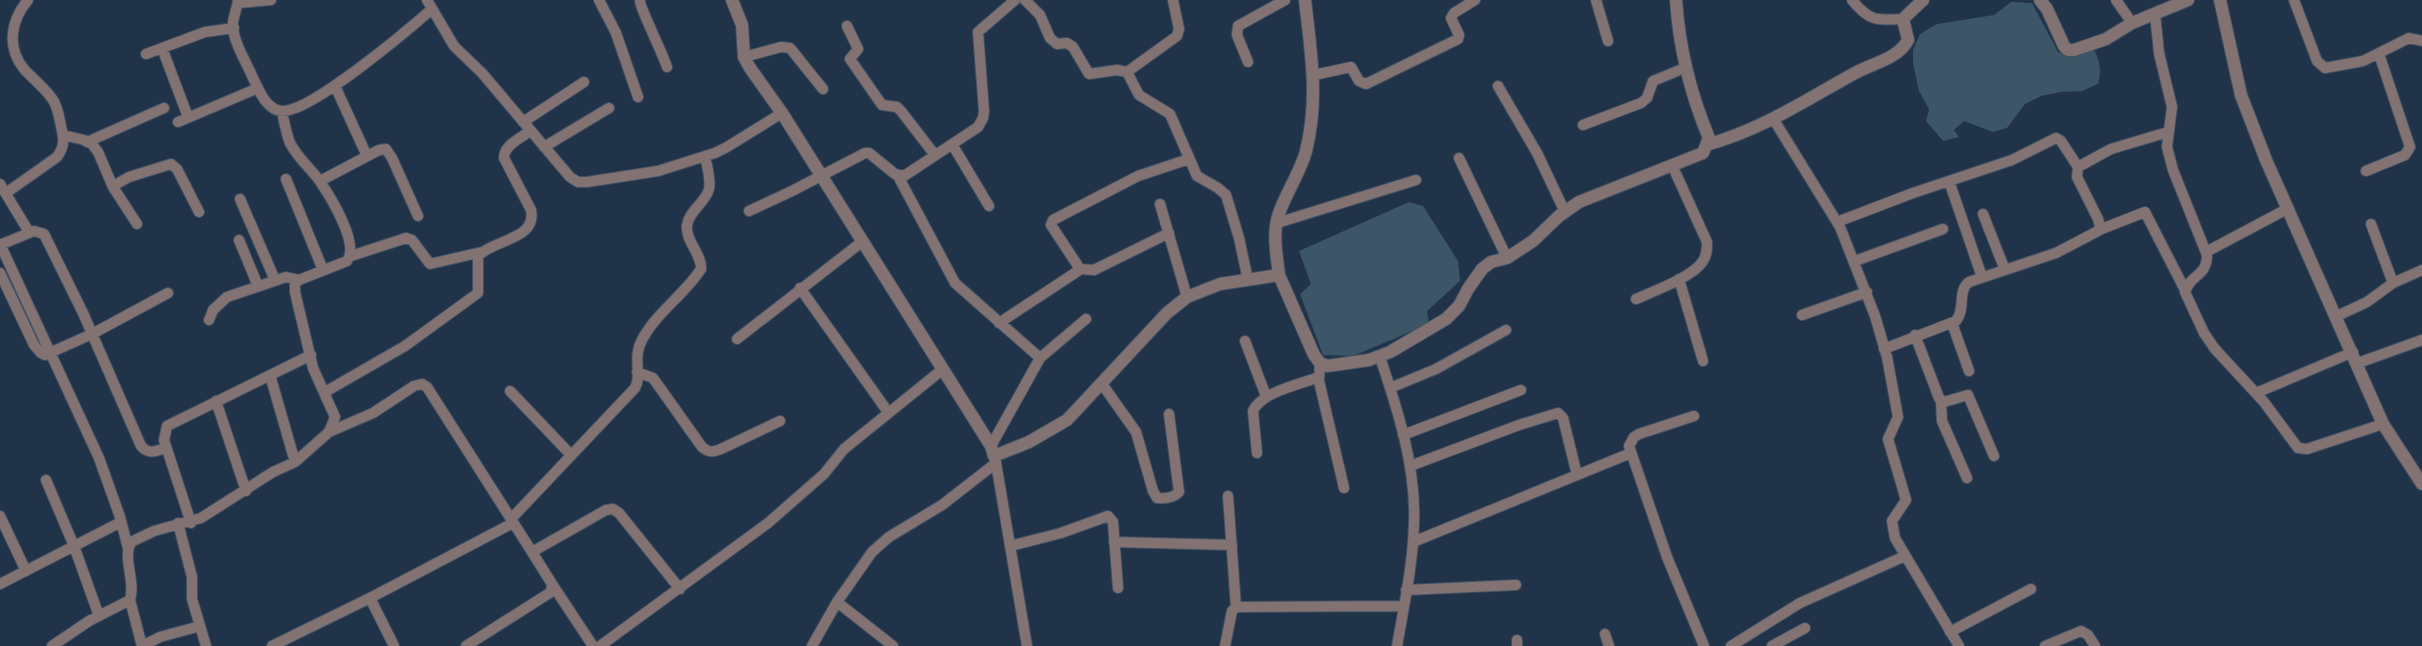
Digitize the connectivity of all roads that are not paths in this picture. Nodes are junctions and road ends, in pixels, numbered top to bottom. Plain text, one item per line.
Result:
1 (27, 0) edge
2 (271, 0) edge
3 (599, 0) edge
4 (640, 0) edge
5 (732, 0) edge
6 (1016, 0) edge
7 (1024, 0) edge
8 (1173, 0) edge
9 (1285, 0) edge
10 (1305, 0) edge
11 (1475, 0) edge
12 (1596, 0) edge
13 (1676, 0) edge
14 (1852, 0) edge
15 (1923, 0) edge
16 (2040, 0) edge
17 (2116, 0) edge
18 (2188, 0) edge
19 (2220, 0) edge
20 (2294, 0) edge
21 (238, 2) edge
22 (429, 5) edge
23 (2156, 14) junction
24 (1903, 19) junction
25 (2132, 23) junction
26 (847, 26) dead end
27 (234, 28) junction
28 (1608, 41) dead end
29 (2422, 41) edge
30 (162, 48) junction
31 (146, 54) dead end
32 (2379, 54) junction
33 (744, 57) junction
34 (1248, 62) dead end
35 (667, 67) dead end
36 (1687, 67) junction
37 (1126, 72) junction
38 (1314, 75) junction
39 (584, 82) dead end
40 (335, 86) junction
41 (1498, 86) dead end
42 (258, 88) junction
43 (823, 89) dead end
44 (638, 97) dead end
45 (164, 108) dead end
46 (609, 108) dead end
47 (282, 111) junction
48 (782, 113) junction
49 (1774, 120) junction
50 (523, 122) junction
51 (1583, 125) dead end
52 (530, 131) junction
53 (2168, 132) junction
54 (63, 135) junction
55 (87, 142) junction
56 (952, 144) junction
57 (1706, 145) junction
58 (544, 147) junction
59 (935, 155) junction
60 (367, 156) junction
61 (705, 156) junction
62 (1459, 158) dead end
63 (1189, 159) junction
64 (1672, 165) junction
65 (2079, 167) junction
66 (2366, 171) dead end
67 (822, 176) junction
68 (898, 176) junction
69 (286, 179) dead end
70 (1416, 180) dead end
71 (320, 181) junction
72 (1948, 181) junction
73 (113, 186) junction
74 (3, 188) edge
75 (240, 199) dead end
76 (1160, 204) dead end
77 (989, 206) dead end
78 (2287, 209) junction
79 (749, 211) dead end
80 (200, 212) dead end
81 (1565, 212) junction
82 (1983, 214) dead end
83 (418, 216) dead end
84 (1837, 222) junction
85 (1277, 223) junction
86 (136, 224) dead end
87 (2371, 224) dead end
88 (1944, 230) dead end
89 (2099, 230) junction
90 (30, 232) junction
91 (1168, 233) junction
92 (239, 240) dead end
93 (863, 241) junction
94 (0, 244) edge
95 (482, 252) junction
96 (2206, 252) junction
97 (351, 256) junction
98 (1507, 258) junction
99 (1855, 261) junction
100 (1079, 269) junction
101 (323, 270) junction
102 (2005, 270) junction
103 (2422, 270) edge
104 (1279, 275) junction
105 (1982, 277) junction
106 (1, 278) edge
107 (1679, 279) junction
108 (275, 280) junction
109 (299, 280) junction
110 (1248, 280) junction
111 (2392, 283) junction
112 (258, 286) junction
113 (800, 288) junction
114 (2185, 290) junction
115 (1867, 292) junction
116 (168, 294) dead end
117 (1187, 297) junction
118 (1636, 299) dead end
119 (1802, 315) dead end
120 (2337, 316) junction
121 (1086, 319) dead end
122 (209, 320) dead end
123 (999, 323) junction
124 (1952, 323) junction
125 (1506, 330) dead end
126 (92, 334) junction
127 (1915, 335) junction
128 (737, 339) dead end
129 (2422, 340) edge
130 (1245, 341) dead end
131 (1884, 349) junction
132 (51, 353) junction
133 (311, 355) junction
134 (1380, 357) junction
135 (1040, 358) junction
136 (2355, 358) junction
137 (1703, 361) dead end
138 (1320, 363) junction
139 (943, 369) junction
140 (1969, 371) dead end
141 (637, 372) junction
142 (270, 375) junction
143 (1319, 377) junction
144 (1102, 384) junction
145 (1390, 388) junction
146 (1521, 390) dead end
147 (510, 391) dead end
148 (325, 392) junction
149 (2256, 393) junction
150 (1266, 396) junction
151 (216, 401) junction
152 (1941, 401) junction
153 (888, 412) junction
154 (1169, 414) dead end
155 (1694, 416) dead end
156 (780, 421) dead end
157 (2383, 424) junction
158 (329, 432) junction
159 (1403, 435) junction
160 (166, 448) junction
161 (1257, 453) dead end
162 (1631, 453) junction
163 (571, 455) junction
164 (994, 455) junction
165 (1994, 456) dead end
166 (295, 462) junction
167 (1410, 466) junction
168 (1577, 475) junction
169 (1967, 478) dead end
170 (46, 480) dead end
171 (2422, 484) edge
172 (1344, 488) dead end
173 (246, 491) junction
174 (1228, 496) dead end
175 (0, 516) edge
176 (512, 521) junction
177 (121, 522) junction
178 (178, 523) junction
179 (191, 523) junction
180 (1114, 542) junction
181 (1413, 542) junction
182 (1232, 545) junction
183 (74, 546) junction
184 (1010, 546) junction
185 (128, 548) junction
186 (532, 552) junction
187 (1905, 556) junction
188 (26, 571) junction
189 (0, 584) edge
190 (552, 584) junction
191 (1516, 585) dead end
192 (1118, 588) dead end
193 (680, 589) junction
194 (2031, 589) dead end
195 (1406, 590) junction
196 (370, 598) junction
197 (130, 600) junction
198 (837, 602) junction
199 (1404, 606) junction
200 (1236, 607) junction
201 (99, 616) junction
202 (200, 627) junction
203 (1805, 628) dead end
204 (1950, 632) junction
205 (1605, 634) dead end
206 (2057, 643) edge
207 (1736, 644) edge
208 (52, 646) edge
209 (142, 646) edge
210 (206, 646) edge
211 (272, 646) edge
212 (394, 646) edge
213 (466, 646) edge
214 (593, 646) edge
215 (600, 646) edge
216 (812, 646) edge
217 (893, 646) edge
218 (1027, 646) edge
219 (1225, 646) edge
220 (1397, 646) edge
221 (1609, 646) edge
222 (1704, 646) edge
223 (1772, 646) edge
224 (1959, 646) edge
225 (2045, 646) edge
226 (2095, 646) edge

1 - 54 street
2 - 21 street
3 - 44 street
4 - 35 street
5 - 33 street
6 - 56 street
7 - 37 street
8 - 37 street
9 - 34 street
10 - 38 street
11 - 38 street
12 - 28 street
13 - 36 street
14 - 24 street
15 - 24 street
16 - 25 street
17 - 25 street
18 - 23 street
19 - 78 street
20 - 32 street
21 - 27 street
22 - 40 street
22 - 50 street
23 - 25 street
23 - 53 street
24 - 49 street
26 - 59 street
27 - 30 street
27 - 42 street
29 - 32 street
30 - 31 street
30 - 42 street
32 - 66 street
33 - 43 street
33 - 48 street
36 - 51 street
36 - 57 street
37 - 63 street
38 - 85 street
39 - 50 street
40 - 47 street
40 - 60 street
41 - 81 street
42 - 47 street
45 - 55 street
46 - 58 street
47 - 71 street
48 - 61 street
48 - 67 street
49 - 57 street
49 - 84 street
50 - 52 street
52 - 58 street
52 - 95 street
53 - 65 street
53 - 96 street
54 - 55 street
54 - 74 street
55 - 73 street
56 - 59 street
56 - 77 street
57 - 64 street
58 - 61 street
59 - 68 street
60 - 71 street
60 - 83 street
61 - 141 street
62 - 98 street
63 - 100 street
63 - 110 street
64 - 81 street
64 - 107 street
65 - 72 street
65 - 89 street
67 - 68 street
67 - 79 street
67 - 93 street
68 - 123 street
69 - 101 street
70 - 85 street
71 - 97 street
72 - 84 street
72 - 105 street
73 - 80 street
73 - 86 street
74 - 90 street
75 - 108 street
76 - 91 street
78 - 96 street
78 - 120 street
81 - 98 street
82 - 102 street
84 - 99 street
85 - 104 street
87 - 111 street
88 - 99 street
89 - 102 street
89 - 114 street
90 - 94 street
90 - 126 street
91 - 100 street
91 - 117 street
92 - 112 street
93 - 113 street
93 - 139 street
94 - 132 street
95 - 97 street
95 - 148 street
96 - 114 street
97 - 101 street
98 - 134 street
99 - 115 street
100 - 123 street
101 - 109 street
102 - 105 street
103 - 111 street
104 - 110 street
104 - 138 street
105 - 124 street
106 - 132 street
107 - 118 street
107 - 137 street
108 - 109 street
108 - 112 street
109 - 133 street
110 - 117 street
111 - 120 street
112 - 122 street
113 - 128 street
113 - 153 street
114 - 149 street
115 - 119 street
115 - 131 street
116 - 126 street
117 - 144 street
120 - 136 street
121 - 135 street
123 - 135 street
124 - 127 street
124 - 140 street
125 - 145 street
126 - 132 street
126 - 160 street
127 - 131 street
127 - 152 street
129 - 136 street
130 - 150 street
131 - 187 street
132 - 177 street
133 - 142 street
133 - 148 street
134 - 138 street
134 - 145 street
135 - 164 street
136 - 149 street
136 - 157 street
138 - 143 street
139 - 153 street
139 - 164 street
141 - 156 street
141 - 163 street
142 - 151 street
142 - 166 street
143 - 150 street
143 - 172 street
144 - 154 street
144 - 164 street
145 - 159 street
146 - 159 street
147 - 163 street
148 - 158 street
149 - 157 street
150 - 161 street
151 - 160 street
151 - 173 street
152 - 165 street
152 - 169 street
153 - 193 street
155 - 162 street
157 - 171 street
158 - 166 street
158 - 176 street
159 - 167 street
160 - 179 street
162 - 168 street
162 - 222 street
163 - 176 street
164 - 184 street
164 - 198 street
166 - 173 street
167 - 168 street
167 - 181 street
168 - 181 street
170 - 183 street
173 - 179 street
174 - 182 street
175 - 188 street
176 - 186 street
176 - 196 street
177 - 183 street
177 - 185 street
178 - 179 street
178 - 185 street
178 - 202 street
180 - 182 street
180 - 184 street
180 - 192 street
181 - 195 street
182 - 200 street
183 - 188 street
183 - 201 street
184 - 218 street
185 - 197 street
186 - 190 street
186 - 193 street
187 - 204 street
187 - 207 street
188 - 189 street
190 - 213 street
190 - 214 street
191 - 195 street
193 - 215 street
194 - 204 street
195 - 199 street
196 - 211 street
196 - 212 street
197 - 201 street
197 - 209 street
198 - 216 street
198 - 217 street
199 - 200 street
199 - 220 street
200 - 219 street
201 - 208 street
202 - 209 street
202 - 210 street
203 - 223 street
204 - 224 street
205 - 221 street
206 - 225 street
206 - 226 street

